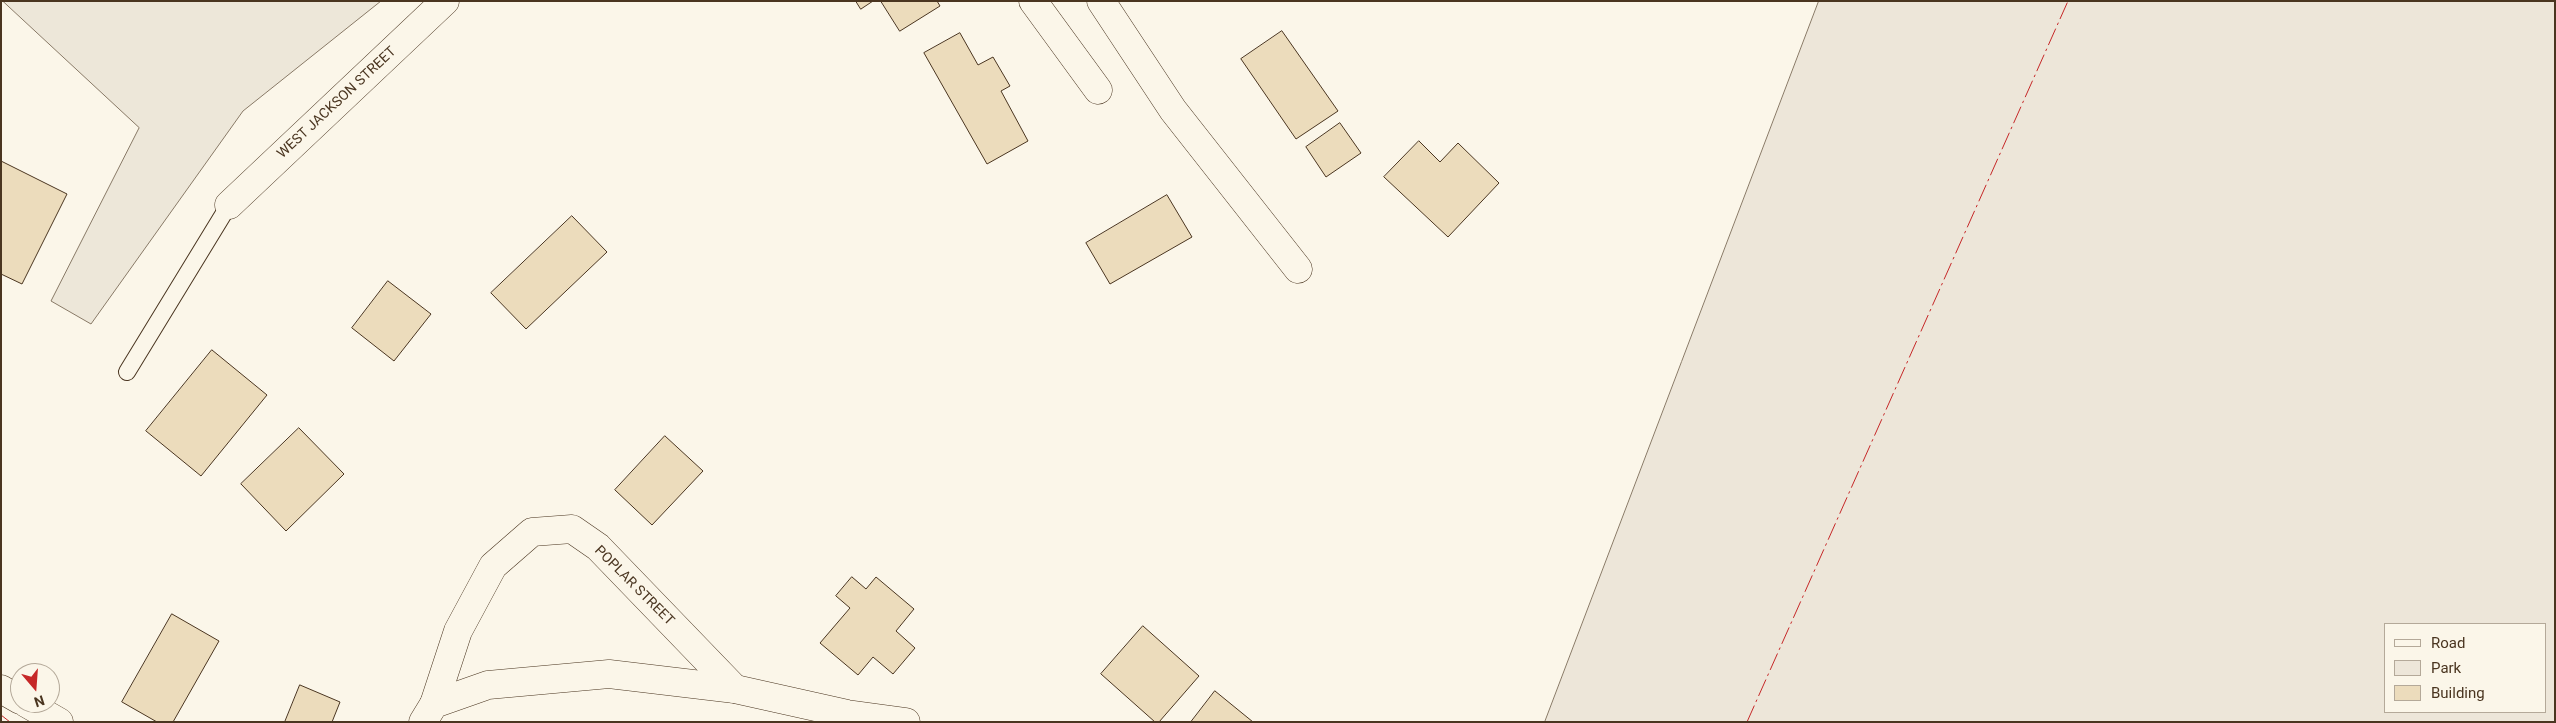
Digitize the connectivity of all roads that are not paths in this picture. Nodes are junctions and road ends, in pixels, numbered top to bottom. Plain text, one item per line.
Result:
1 (445, 1) edge
2 (1033, 1) edge
3 (1101, 1) edge
4 (1098, 90) dead end
5 (229, 206) joint
6 (1298, 269) dead end
7 (127, 372) dead end
8 (735, 689) junction
9 (43, 713) edge
10 (429, 713) edge
11 (59, 722) edge
12 (906, 722) edge

1 - 5 street, WEST JACKSON STREET
2 - 4 street
3 - 6 street
5 - 7 lane
8 - 10 street
8 - 10 street, POPLAR STREET
8 - 12 street
9 - 11 street

